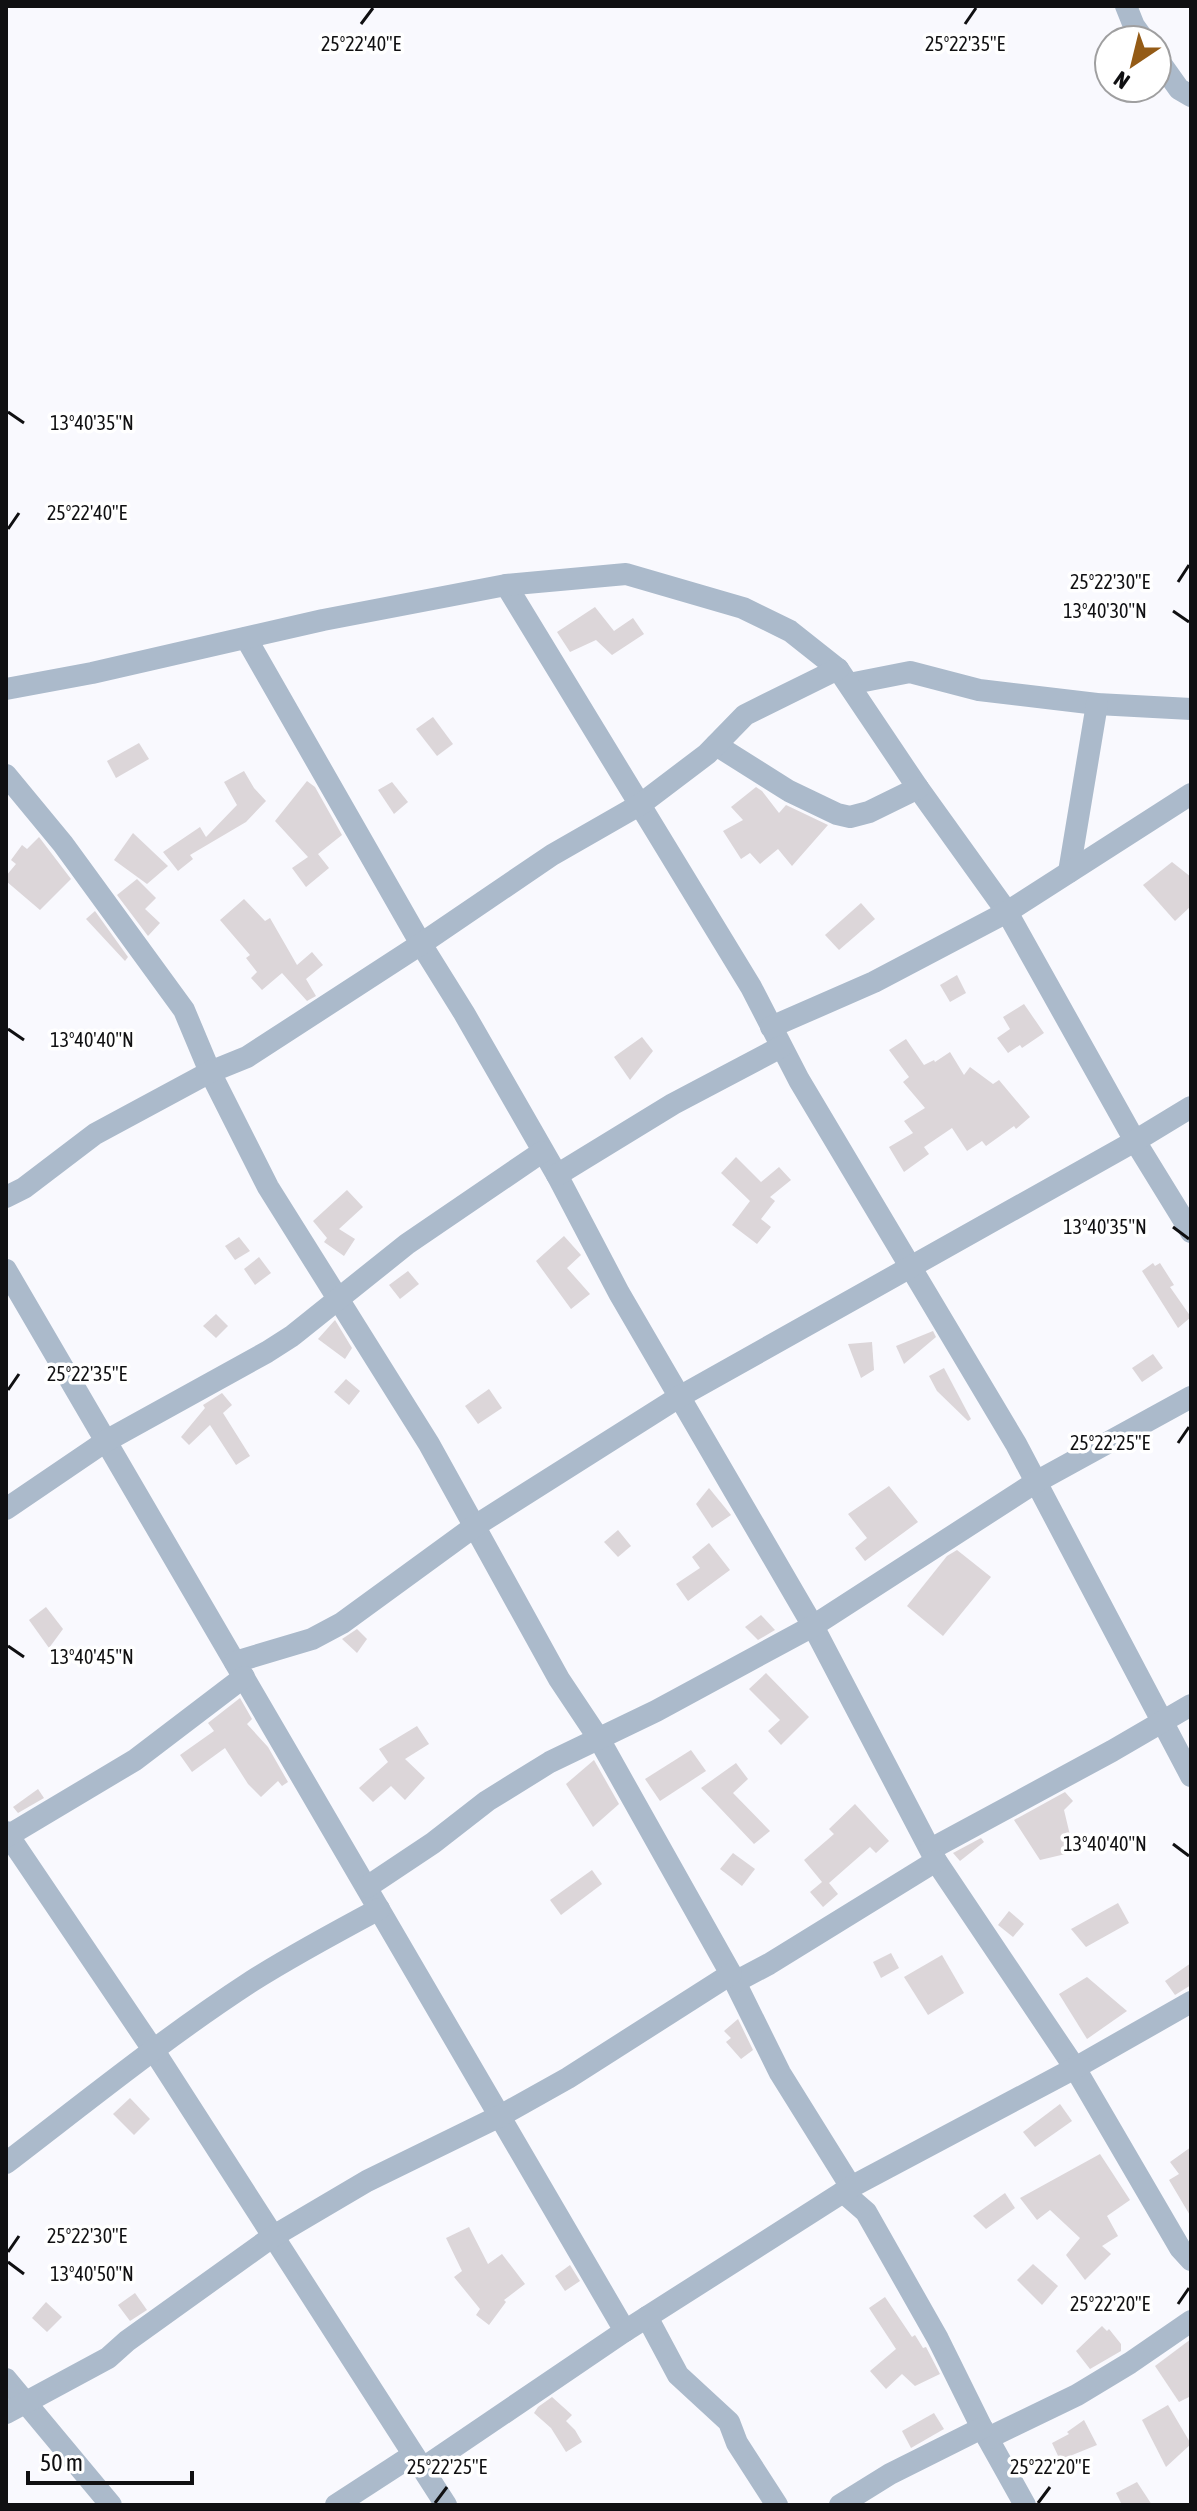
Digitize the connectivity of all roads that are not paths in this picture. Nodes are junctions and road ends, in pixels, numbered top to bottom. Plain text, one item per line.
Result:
1 (1173, 81) edge
2 (1191, 96) edge
3 (506, 585) junction
4 (246, 638) junction
5 (844, 677) junction
6 (6, 689) edge
7 (1097, 704) junction
8 (1191, 709) edge
9 (716, 745) junction
10 (6, 775) edge
11 (918, 788) junction
12 (1191, 794) edge
13 (641, 804) junction
14 (1069, 872) junction
15 (1007, 912) junction
16 (421, 944) junction
17 (776, 1037) junction
18 (210, 1072) junction
19 (1191, 1107) edge
20 (1135, 1141) junction
21 (542, 1152) junction
22 (557, 1175) junction
23 (6, 1197) edge
24 (1191, 1232) edge
25 (910, 1268) junction
26 (6, 1270) edge
27 (338, 1299) junction
28 (679, 1397) junction
29 (1191, 1397) edge
30 (106, 1441) junction
31 (1036, 1482) junction
32 (6, 1509) edge
33 (475, 1526) junction
34 (813, 1626) junction
35 (240, 1670) junction
36 (1191, 1705) edge
37 (1162, 1721) junction
38 (599, 1739) junction
39 (1191, 1776) edge
40 (7, 1835) edge
41 (934, 1855) junction
42 (367, 1887) junction
43 (379, 1909) junction
44 (733, 1978) junction
45 (1191, 2002) edge
46 (153, 2050) junction
47 (1075, 2068) junction
48 (500, 2116) junction
49 (6, 2163) edge
50 (847, 2190) junction
51 (272, 2237) junction
52 (1191, 2260) edge
53 (647, 2317) junction
54 (1191, 2321) edge
55 (625, 2331) junction
56 (6, 2379) edge
57 (27, 2403) junction
58 (6, 2413) edge
59 (985, 2433) junction
60 (418, 2462) junction
61 (111, 2505) edge
62 (336, 2505) edge
63 (446, 2505) edge
64 (777, 2505) edge
65 (840, 2505) edge
66 (1025, 2505) edge

1 - 2 street
3 - 4 street
3 - 5 street
3 - 13 street
4 - 6 street
4 - 16 street
5 - 7 street
5 - 9 street
5 - 11 street
7 - 8 street
7 - 14 street
9 - 11 street
9 - 13 street
10 - 18 street
11 - 15 street
12 - 14 street
13 - 16 street
13 - 17 street
14 - 15 street
15 - 17 street
15 - 20 street
16 - 18 street
16 - 21 street
17 - 22 street
17 - 25 street
18 - 23 street
18 - 27 street
19 - 20 street
20 - 24 street
20 - 25 street
21 - 22 street
21 - 27 street
22 - 28 street
25 - 28 street
25 - 31 street
26 - 30 street
27 - 30 street
27 - 33 street
28 - 33 street
28 - 34 street
29 - 31 street
30 - 32 street
30 - 35 street
31 - 34 street
31 - 37 street
33 - 35 street
33 - 38 street
34 - 38 street
34 - 41 street
35 - 40 street
35 - 42 street
36 - 37 street
37 - 39 street
37 - 41 street
38 - 42 street
38 - 44 street
40 - 46 street
41 - 44 street
41 - 47 street
42 - 43 street
43 - 46 street
43 - 48 street
44 - 48 street
44 - 50 street
45 - 47 street
46 - 49 street
46 - 51 street
47 - 50 street
47 - 52 street
48 - 51 street
48 - 55 street
50 - 53 street
50 - 59 street
51 - 57 street
51 - 60 street
53 - 55 street
53 - 64 street
54 - 59 street
55 - 60 street
56 - 57 street
57 - 58 street
57 - 61 street
59 - 65 street
59 - 66 street
60 - 62 street
60 - 63 street

